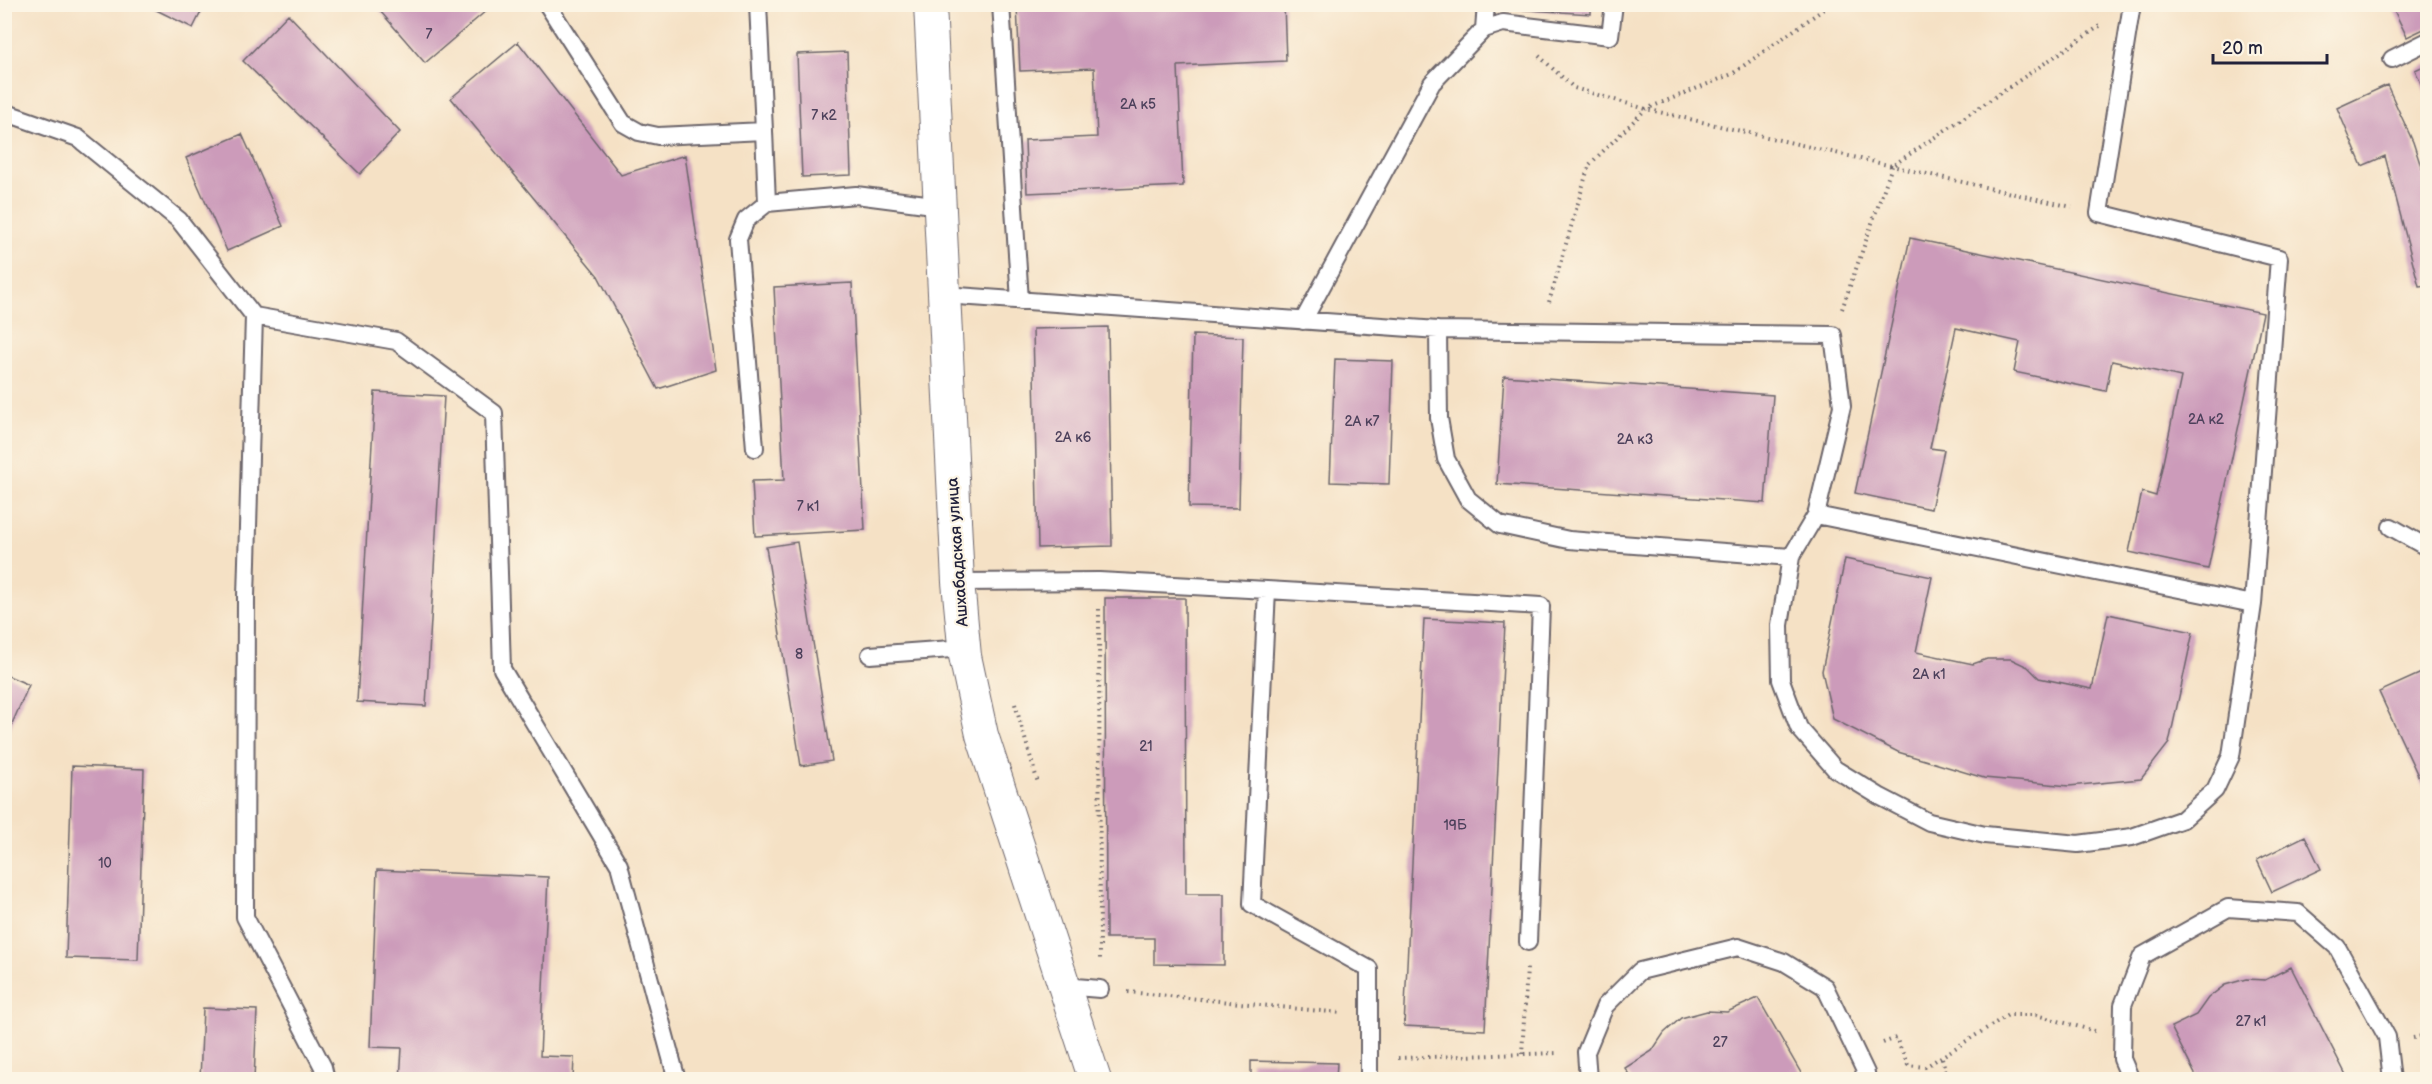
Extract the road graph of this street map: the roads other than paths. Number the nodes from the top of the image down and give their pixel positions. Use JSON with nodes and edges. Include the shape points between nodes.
{"nodes":[{"id":1,"x":547,"y":4,"type":"edge"},
{"id":2,"x":758,"y":4,"type":"edge"},
{"id":3,"x":930,"y":4,"type":"edge"},
{"id":4,"x":1001,"y":4,"type":"edge"},
{"id":5,"x":1486,"y":4,"type":"edge"},
{"id":6,"x":1614,"y":4,"type":"edge"},
{"id":7,"x":2132,"y":4,"type":"edge"},
{"id":8,"x":1484,"y":29,"type":"junction"},
{"id":9,"x":2427,"y":41,"type":"edge"},
{"id":10,"x":2392,"y":59,"type":"dead end"},
{"id":11,"x":4,"y":112,"type":"edge"},
{"id":12,"x":764,"y":131,"type":"junction"},
{"id":13,"x":767,"y":203,"type":"junction"},
{"id":14,"x":940,"y":206,"type":"junction"},
{"id":15,"x":944,"y":295,"type":"junction"},
{"id":16,"x":1020,"y":301,"type":"junction"},
{"id":17,"x":254,"y":316,"type":"junction"},
{"id":18,"x":1303,"y":321,"type":"junction"},
{"id":19,"x":1438,"y":330,"type":"junction"},
{"id":20,"x":755,"y":448,"type":"dead end"},
{"id":21,"x":1816,"y":515,"type":"junction"},
{"id":22,"x":2391,"y":527,"type":"dead end"},
{"id":23,"x":2427,"y":548,"type":"edge"},
{"id":24,"x":1791,"y":557,"type":"junction"},
{"id":25,"x":958,"y":582,"type":"junction"},
{"id":26,"x":1267,"y":590,"type":"junction"},
{"id":27,"x":2253,"y":604,"type":"junction"},
{"id":28,"x":965,"y":648,"type":"junction"},
{"id":29,"x":870,"y":655,"type":"dead end"},
{"id":30,"x":1528,"y":942,"type":"road end"},
{"id":31,"x":1064,"y":986,"type":"junction"},
{"id":32,"x":1100,"y":989,"type":"road end"},
{"id":33,"x":326,"y":1080,"type":"edge"},
{"id":34,"x":677,"y":1080,"type":"edge"},
{"id":35,"x":1095,"y":1080,"type":"edge"},
{"id":36,"x":1369,"y":1080,"type":"edge"},
{"id":37,"x":1588,"y":1080,"type":"edge"},
{"id":38,"x":1867,"y":1080,"type":"edge"},
{"id":39,"x":2131,"y":1080,"type":"edge"},
{"id":40,"x":2392,"y":1080,"type":"edge"}],
"edges":[{"from":1,"to":12,"type":"lane","via":[[623,123],[658,136]]},
{"from":2,"to":12,"type":"lane"},
{"from":3,"to":14,"type":"street","name":"Ашхабадская улица"},
{"from":4,"to":16,"type":"lane"},
{"from":5,"to":8,"type":"lane"},
{"from":6,"to":8,"type":"lane","via":[[1610,36],[1503,23]]},
{"from":7,"to":27,"type":"lane","via":[[2099,213],[2279,258]]},
{"from":8,"to":18,"type":"lane","via":[[1432,83]]},
{"from":9,"to":10,"type":"lane"},
{"from":11,"to":17,"type":"lane","via":[[78,138],[179,220]]},
{"from":12,"to":13,"type":"lane"},
{"from":13,"to":14,"type":"lane","via":[[856,195]]},
{"from":13,"to":20,"type":"lane","via":[[746,220],[738,239]]},
{"from":14,"to":15,"type":"street","name":"Ашхабадская улица"},
{"from":15,"to":16,"type":"lane"},
{"from":15,"to":25,"type":"street","name":"Ашхабадская улица"},
{"from":16,"to":18,"type":"lane"},
{"from":17,"to":33,"type":"lane","via":[[246,597],[245,917],[323,1067]]},
{"from":17,"to":34,"type":"lane","via":[[396,340],[494,413],[502,669],[619,865]]},
{"from":18,"to":19,"type":"lane"},
{"from":19,"to":21,"type":"lane","via":[[1833,335],[1842,406]]},
{"from":19,"to":24,"type":"lane","via":[[1439,418],[1446,459],[1468,499],[1500,525],[1569,540]]},
{"from":21,"to":24,"type":"lane"},
{"from":21,"to":27,"type":"lane"},
{"from":22,"to":23,"type":"lane"},
{"from":24,"to":27,"type":"lane","via":[[1780,625],[1781,680],[1799,728],[1835,769],[1878,796],[1929,822],[1985,835],[2078,844],[2132,837],[2183,819],[2215,790],[2231,756]]},
{"from":25,"to":26,"type":"lane","via":[[1099,581]]},
{"from":25,"to":28,"type":"street","name":"Ашхабадская улица"},
{"from":26,"to":30,"type":"lane","via":[[1541,606]]},
{"from":26,"to":36,"type":"lane","via":[[1252,904],[1369,969]]},
{"from":28,"to":29,"type":"lane"},
{"from":28,"to":31,"type":"street","name":"Ашхабадская улица","via":[[982,735]]},
{"from":31,"to":32,"type":"lane"},
{"from":31,"to":35,"type":"street","name":"Ашхабадская улица"},
{"from":37,"to":38,"type":"lane","via":[[1586,1052],[1605,1006],[1640,971],[1738,947],[1784,962],[1825,987]]},
{"from":39,"to":40,"type":"lane","via":[[2122,1059],[2123,1005],[2142,956],[2228,909],[2298,913],[2337,947],[2387,1037]]}]}
